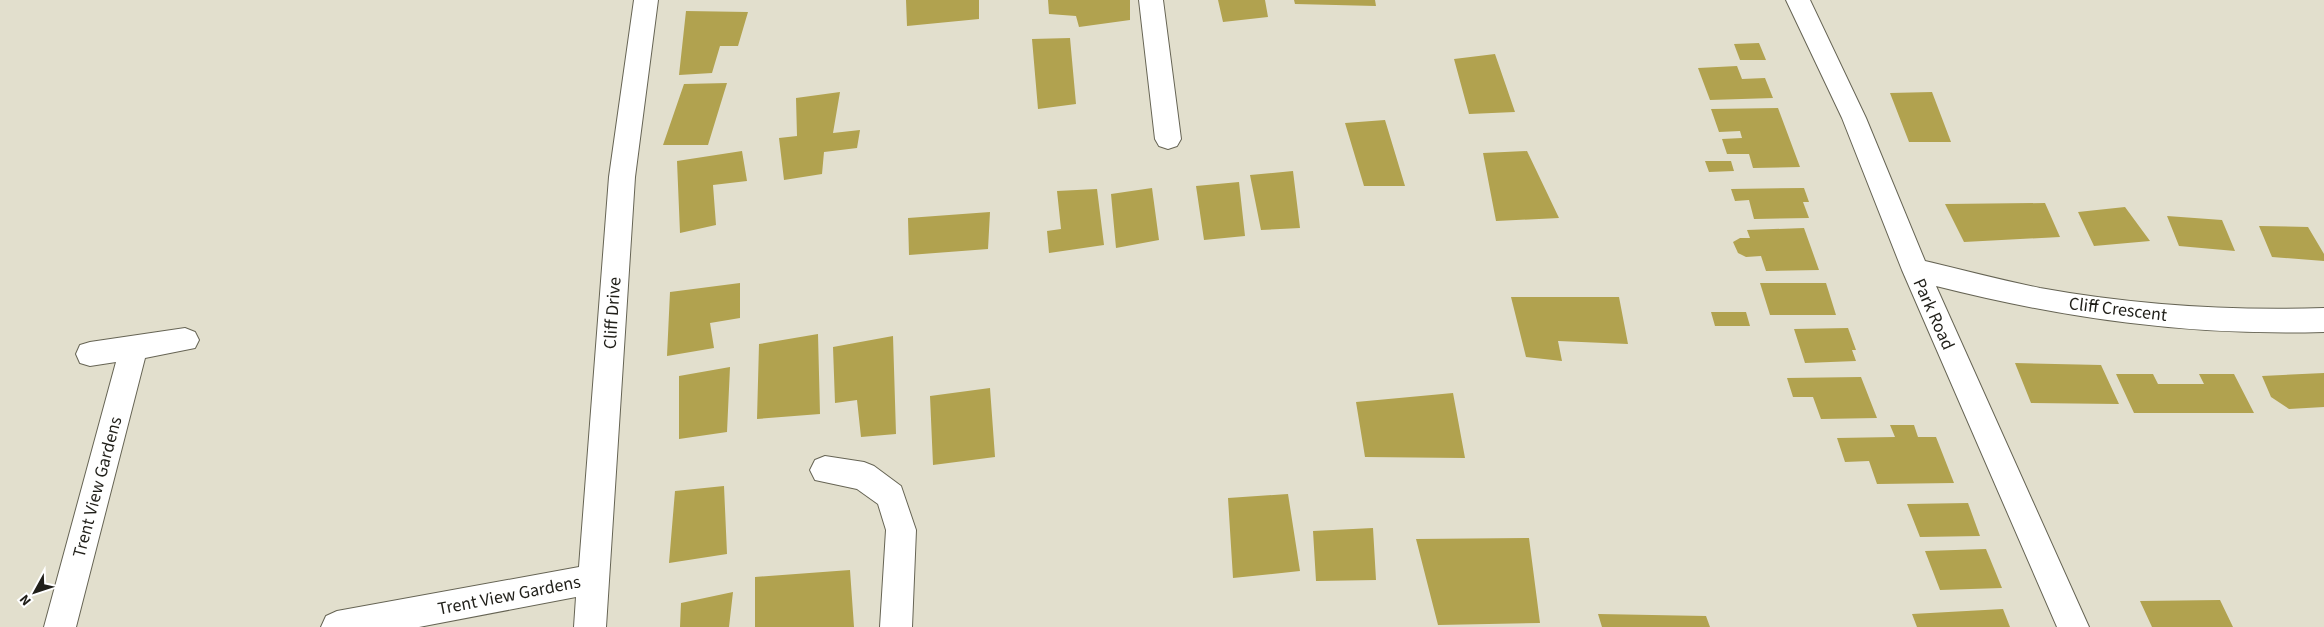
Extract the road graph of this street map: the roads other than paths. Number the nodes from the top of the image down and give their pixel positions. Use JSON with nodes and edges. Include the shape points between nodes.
{"nodes":[{"id":1,"x":646,"y":0,"type":"edge"},
{"id":2,"x":1151,"y":0,"type":"edge"},
{"id":3,"x":1798,"y":0,"type":"edge"},
{"id":4,"x":1168,"y":139,"type":"dead end"},
{"id":5,"x":1915,"y":270,"type":"junction"},
{"id":6,"x":2324,"y":320,"type":"edge"},
{"id":7,"x":185,"y":340,"type":"dead end"},
{"id":8,"x":134,"y":348,"type":"junction"},
{"id":9,"x":90,"y":354,"type":"dead end"},
{"id":10,"x":824,"y":470,"type":"dead end"},
{"id":11,"x":594,"y":579,"type":"junction"},
{"id":12,"x":60,"y":627,"type":"edge"},
{"id":13,"x":336,"y":627,"type":"edge"},
{"id":14,"x":590,"y":627,"type":"edge"},
{"id":15,"x":896,"y":627,"type":"edge"},
{"id":16,"x":2073,"y":627,"type":"edge"}],
"edges":[{"from":1,"to":11,"type":"street","name":"Cliff Drive","via":[[622,178]]},
{"from":2,"to":4,"type":"street"},
{"from":3,"to":5,"type":"street","name":"Park Road","via":[[1854,118]]},
{"from":5,"to":6,"type":"street","name":"Cliff Crescent","via":[[2056,302],[2144,313],[2272,322]]},
{"from":5,"to":16,"type":"street","name":"Park Road"},
{"from":7,"to":8,"type":"street"},
{"from":8,"to":9,"type":"street"},
{"from":8,"to":12,"type":"street","name":"Trent View Gardens"},
{"from":10,"to":15,"type":"street","via":[[864,476],[890,496],[901,530]]},
{"from":11,"to":13,"type":"street","name":"Trent View Gardens"},
{"from":11,"to":14,"type":"street","name":"Cliff Drive"}]}
